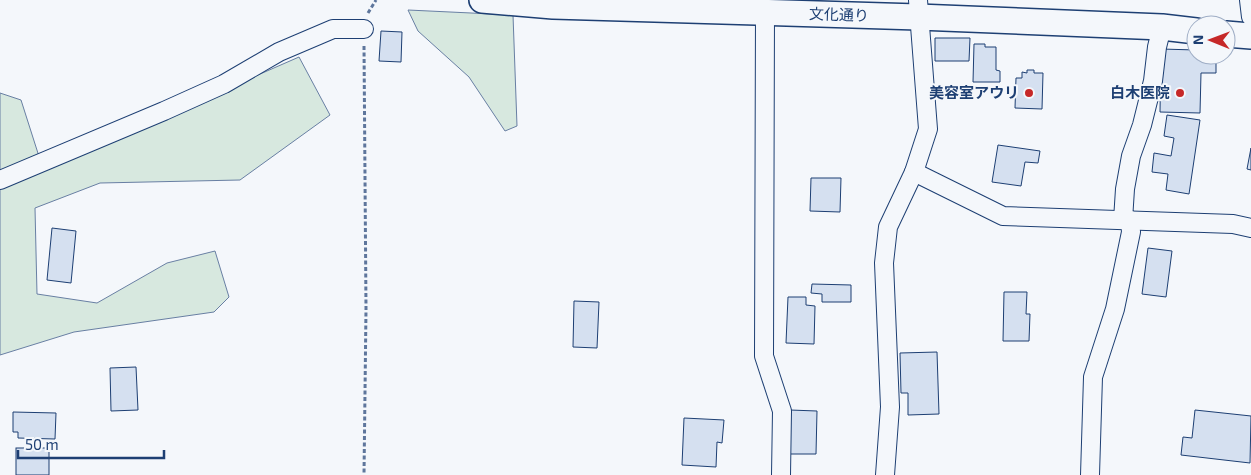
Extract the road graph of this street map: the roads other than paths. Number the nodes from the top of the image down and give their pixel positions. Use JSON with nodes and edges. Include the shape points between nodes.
{"nodes":[{"id":1,"x":482,"y":0,"type":"edge"},
{"id":2,"x":1249,"y":0,"type":"edge"},
{"id":3,"x":918,"y":8,"type":"edge"},
{"id":4,"x":765,"y":12,"type":"junction"},
{"id":5,"x":1162,"y":28,"type":"junction"},
{"id":6,"x":364,"y":29,"type":"road end"},
{"id":7,"x":1186,"y":30,"type":"edge"},
{"id":8,"x":1245,"y":30,"type":"edge"},
{"id":9,"x":914,"y":172,"type":"junction"},
{"id":10,"x":0,"y":180,"type":"edge"},
{"id":11,"x":1127,"y":220,"type":"junction"},
{"id":12,"x":1251,"y":228,"type":"edge"},
{"id":13,"x":780,"y":475,"type":"edge"},
{"id":14,"x":886,"y":475,"type":"edge"},
{"id":15,"x":1090,"y":475,"type":"edge"}],
"edges":[{"from":1,"to":4,"type":"street","name":"文化通り","via":[[553,6]]},
{"from":2,"to":8,"type":"street"},
{"from":3,"to":4,"type":"street","name":"文化通り"},
{"from":3,"to":5,"type":"street","name":"文化通り"},
{"from":3,"to":9,"type":"street","via":[[928,130]]},
{"from":4,"to":13,"type":"street","via":[[764,356],[782,411]]},
{"from":5,"to":7,"type":"street","name":"文化通り"},
{"from":5,"to":11,"type":"street","via":[[1153,82],[1131,156],[1125,189]]},
{"from":6,"to":10,"type":"street","via":[[333,29],[279,52],[224,84]]},
{"from":9,"to":11,"type":"street","via":[[1003,216]]},
{"from":9,"to":14,"type":"street","via":[[888,227],[884,262],[890,407]]},
{"from":11,"to":12,"type":"street","via":[[1233,224]]},
{"from":11,"to":15,"type":"street","via":[[1131,232],[1115,309],[1093,377]]}]}
